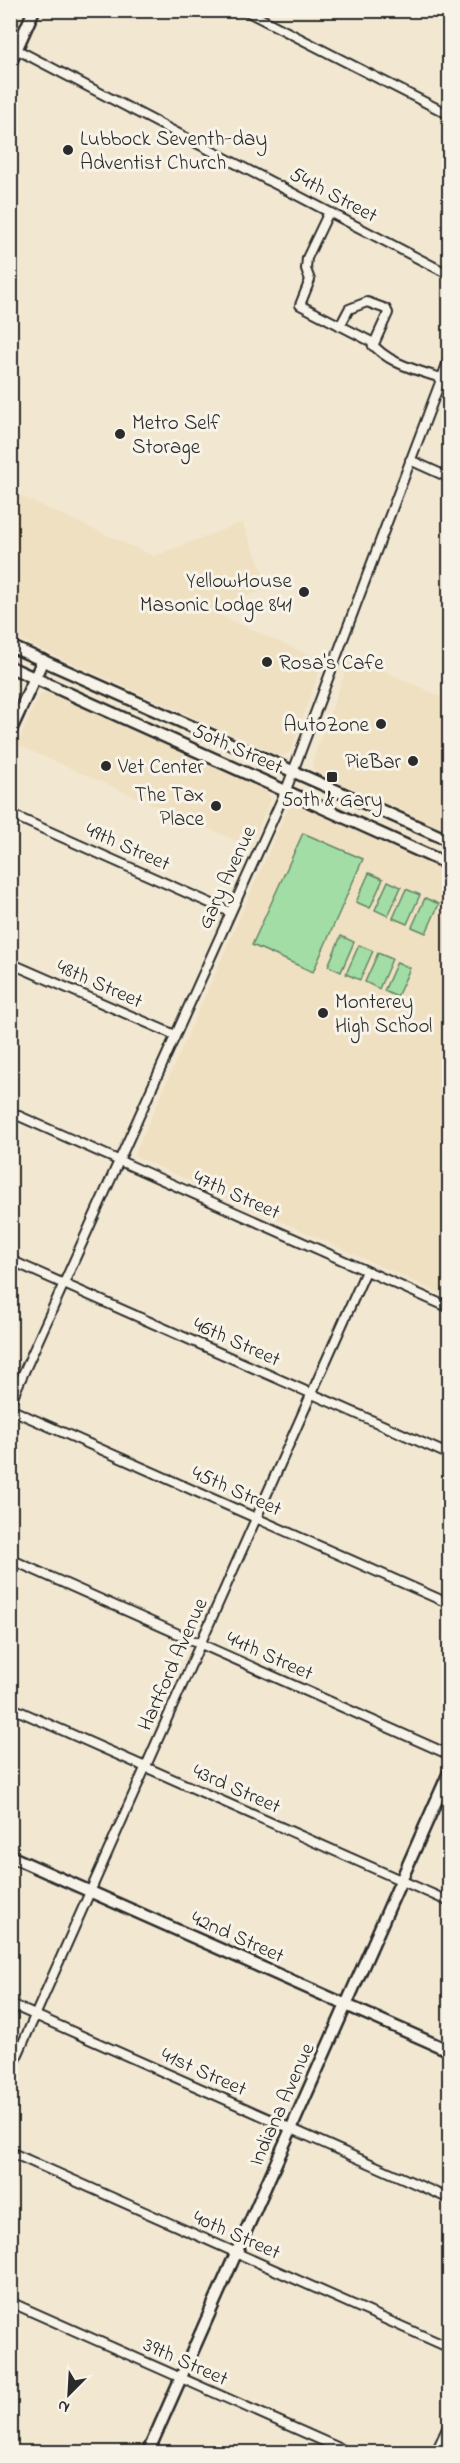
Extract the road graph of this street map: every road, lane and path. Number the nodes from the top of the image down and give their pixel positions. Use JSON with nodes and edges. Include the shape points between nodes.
{"nodes":[{"id":1,"x":34,"y":10,"type":"edge"},
{"id":2,"x":244,"y":10,"type":"edge"},
{"id":3,"x":14,"y":47,"type":"edge"},
{"id":4,"x":10,"y":64,"type":"edge"},
{"id":5,"x":450,"y":115,"type":"edge"},
{"id":6,"x":329,"y":212,"type":"junction"},
{"id":7,"x":450,"y":274,"type":"edge"},
{"id":8,"x":340,"y":326,"type":"junction"},
{"id":9,"x":373,"y":346,"type":"junction"},
{"id":10,"x":450,"y":356,"type":"edge"},
{"id":11,"x":441,"y":378,"type":"junction"},
{"id":12,"x":410,"y":460,"type":"junction"},
{"id":13,"x":450,"y":478,"type":"edge"},
{"id":14,"x":10,"y":646,"type":"edge"},
{"id":15,"x":43,"y":660,"type":"junction"},
{"id":16,"x":10,"y":668,"type":"edge"},
{"id":17,"x":34,"y":678,"type":"junction"},
{"id":18,"x":10,"y":732,"type":"edge"},
{"id":19,"x":294,"y":772,"type":"junction"},
{"id":20,"x":286,"y":790,"type":"junction"},
{"id":21,"x":10,"y":814,"type":"edge"},
{"id":22,"x":450,"y":841,"type":"edge"},
{"id":23,"x":450,"y":865,"type":"edge"},
{"id":24,"x":230,"y":912,"type":"junction"},
{"id":25,"x":10,"y":963,"type":"edge"},
{"id":26,"x":175,"y":1035,"type":"junction"},
{"id":27,"x":10,"y":1112,"type":"edge"},
{"id":28,"x":119,"y":1160,"type":"junction"},
{"id":29,"x":10,"y":1260,"type":"edge"},
{"id":30,"x":366,"y":1271,"type":"junction"},
{"id":31,"x":64,"y":1284,"type":"junction"},
{"id":32,"x":450,"y":1308,"type":"edge"},
{"id":33,"x":312,"y":1394,"type":"junction"},
{"id":34,"x":10,"y":1403,"type":"edge"},
{"id":35,"x":10,"y":1409,"type":"edge"},
{"id":36,"x":450,"y":1455,"type":"edge"},
{"id":37,"x":257,"y":1519,"type":"junction"},
{"id":38,"x":10,"y":1559,"type":"edge"},
{"id":39,"x":450,"y":1605,"type":"edge"},
{"id":40,"x":201,"y":1644,"type":"junction"},
{"id":41,"x":10,"y":1707,"type":"edge"},
{"id":42,"x":450,"y":1755,"type":"edge"},
{"id":43,"x":146,"y":1767,"type":"junction"},
{"id":44,"x":450,"y":1770,"type":"edge"},
{"id":45,"x":10,"y":1856,"type":"edge"},
{"id":46,"x":401,"y":1881,"type":"junction"},
{"id":47,"x":91,"y":1892,"type":"junction"},
{"id":48,"x":450,"y":1902,"type":"edge"},
{"id":49,"x":10,"y":2004,"type":"edge"},
{"id":50,"x":346,"y":2005,"type":"junction"},
{"id":51,"x":36,"y":2015,"type":"junction"},
{"id":52,"x":450,"y":2051,"type":"edge"},
{"id":53,"x":10,"y":2072,"type":"edge"},
{"id":54,"x":291,"y":2129,"type":"junction"},
{"id":55,"x":10,"y":2152,"type":"edge"},
{"id":56,"x":450,"y":2199,"type":"edge"},
{"id":57,"x":236,"y":2253,"type":"junction"},
{"id":58,"x":10,"y":2302,"type":"edge"},
{"id":59,"x":450,"y":2348,"type":"edge"},
{"id":60,"x":181,"y":2378,"type":"junction"},
{"id":61,"x":450,"y":2422,"type":"edge"},
{"id":62,"x":148,"y":2452,"type":"edge"},
{"id":63,"x":348,"y":2452,"type":"edge"},
{"id":64,"x":436,"y":2452,"type":"edge"}],
"edges":[{"from":1,"to":3,"type":"main road"},
{"from":2,"to":5,"type":"street"},
{"from":3,"to":4,"type":"main road"},
{"from":3,"to":6,"type":"street","name":"54th Street"},
{"from":6,"to":7,"type":"street","name":"54th Street"},
{"from":6,"to":8,"type":"street","via":[[307,258],[310,280],[300,305]]},
{"from":8,"to":9,"type":"street"},
{"from":8,"to":9,"type":"street","via":[[349,309],[367,302],[386,309],[388,318]]},
{"from":9,"to":11,"type":"street","via":[[390,360]]},
{"from":10,"to":11,"type":"street","name":"Gary Avenue"},
{"from":11,"to":12,"type":"street","name":"Gary Avenue"},
{"from":12,"to":13,"type":"street"},
{"from":12,"to":19,"type":"street","name":"Gary Avenue"},
{"from":14,"to":15,"type":"main road","name":"50th Street"},
{"from":15,"to":17,"type":"main road"},
{"from":15,"to":19,"type":"main road","name":"50th Street"},
{"from":16,"to":17,"type":"main road","name":"50th Street"},
{"from":17,"to":18,"type":"main road"},
{"from":17,"to":20,"type":"main road","name":"50th Street"},
{"from":19,"to":20,"type":"street","name":"Gary Avenue"},
{"from":19,"to":22,"type":"main road","name":"50th Street"},
{"from":20,"to":23,"type":"main road","name":"50th Street"},
{"from":20,"to":24,"type":"street","name":"Gary Avenue"},
{"from":21,"to":24,"type":"street","name":"49th Street"},
{"from":24,"to":26,"type":"street","name":"Gary Avenue"},
{"from":25,"to":26,"type":"street","name":"48th Street"},
{"from":26,"to":28,"type":"street","name":"Gary Avenue"},
{"from":27,"to":28,"type":"street","name":"47th Street"},
{"from":28,"to":30,"type":"street","name":"47th Street"},
{"from":28,"to":31,"type":"street","name":"Gary Avenue"},
{"from":29,"to":31,"type":"street","name":"46th Street"},
{"from":30,"to":32,"type":"street","name":"47th Street"},
{"from":30,"to":33,"type":"street","name":"Hartford Avenue"},
{"from":31,"to":33,"type":"street","name":"46th Street"},
{"from":31,"to":34,"type":"street","name":"Gary Avenue"},
{"from":33,"to":36,"type":"street","name":"46th Street"},
{"from":33,"to":37,"type":"street","name":"Hartford Avenue"},
{"from":35,"to":37,"type":"street","name":"45th Street"},
{"from":37,"to":39,"type":"street","name":"45th Street"},
{"from":37,"to":40,"type":"street","name":"Hartford Avenue"},
{"from":38,"to":40,"type":"street","name":"44th Street"},
{"from":40,"to":42,"type":"street","name":"44th Street"},
{"from":40,"to":43,"type":"street","name":"Hartford Avenue"},
{"from":41,"to":43,"type":"street","name":"43rd Street"},
{"from":43,"to":46,"type":"street","name":"43rd Street"},
{"from":43,"to":47,"type":"street","name":"Hartford Avenue"},
{"from":44,"to":46,"type":"main road","name":"Indiana Avenue"},
{"from":45,"to":47,"type":"main road","name":"42nd Street"},
{"from":46,"to":48,"type":"street","name":"43rd Street"},
{"from":46,"to":50,"type":"main road","name":"Indiana Avenue"},
{"from":47,"to":50,"type":"main road","name":"42nd Street"},
{"from":47,"to":51,"type":"street","name":"Hartford Avenue"},
{"from":49,"to":51,"type":"street","name":"41st Street"},
{"from":50,"to":52,"type":"main road","name":"42nd Street"},
{"from":50,"to":54,"type":"main road","name":"Indiana Avenue"},
{"from":51,"to":53,"type":"street","name":"Hartford Avenue"},
{"from":51,"to":54,"type":"street","name":"41st Street"},
{"from":54,"to":56,"type":"street","name":"41st Street"},
{"from":54,"to":57,"type":"main road","name":"Indiana Avenue"},
{"from":55,"to":57,"type":"street","name":"40th Street"},
{"from":57,"to":59,"type":"street","name":"40th Street"},
{"from":57,"to":60,"type":"main road","name":"Indiana Avenue"},
{"from":58,"to":60,"type":"street","name":"39th Street"},
{"from":60,"to":62,"type":"main road","name":"Indiana Avenue"},
{"from":60,"to":63,"type":"street","name":"39th Street"},
{"from":61,"to":64,"type":"street"}]}
